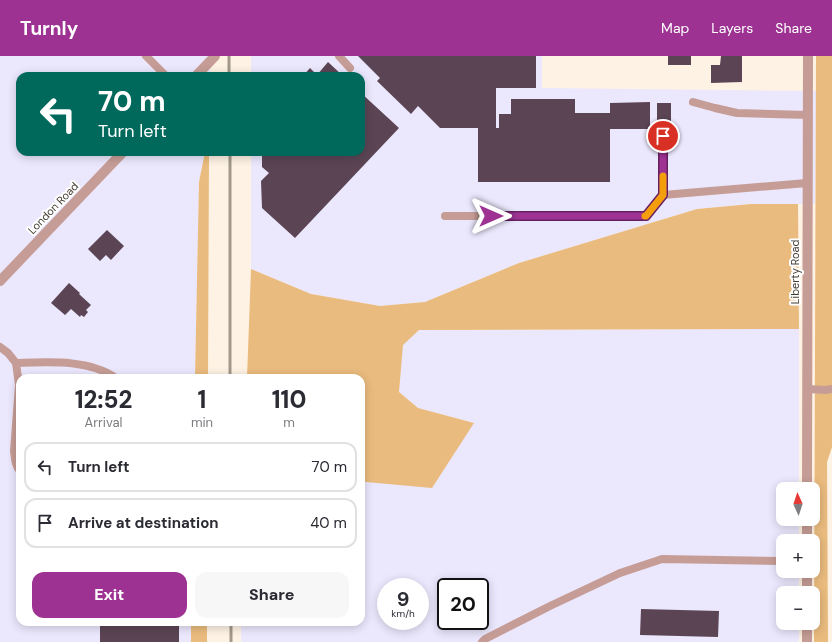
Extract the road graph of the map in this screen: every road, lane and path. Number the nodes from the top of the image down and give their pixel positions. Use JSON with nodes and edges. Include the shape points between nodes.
{"nodes":[{"id":1,"x":146,"y":56,"type":"edge"},
{"id":2,"x":215,"y":56,"type":"edge"},
{"id":3,"x":339,"y":56,"type":"edge"},
{"id":4,"x":808,"y":56,"type":"edge"},
{"id":5,"x":350,"y":68,"type":"dead end"},
{"id":6,"x":162,"y":72,"type":"edge"},
{"id":7,"x":200,"y":72,"type":"edge"},
{"id":8,"x":693,"y":102,"type":"dead end"},
{"id":9,"x":808,"y":115,"type":"junction"},
{"id":10,"x":663,"y":136,"type":"dead end"},
{"id":11,"x":119,"y":156,"type":"edge"},
{"id":12,"x":808,"y":183,"type":"junction"},
{"id":13,"x":663,"y":195,"type":"junction"},
{"id":14,"x":445,"y":216,"type":"dead end"},
{"id":15,"x":0,"y":281,"type":"edge"},
{"id":16,"x":0,"y":347,"type":"edge"},
{"id":17,"x":16,"y":363,"type":"junction"},
{"id":18,"x":18,"y":374,"type":"edge"},
{"id":19,"x":111,"y":374,"type":"edge"},
{"id":20,"x":832,"y":388,"type":"edge"},
{"id":21,"x":807,"y":389,"type":"junction"},
{"id":22,"x":16,"y":425,"type":"edge"},
{"id":23,"x":16,"y":463,"type":"edge"},
{"id":24,"x":807,"y":482,"type":"edge"},
{"id":25,"x":776,"y":561,"type":"edge"},
{"id":26,"x":807,"y":630,"type":"edge"},
{"id":27,"x":482,"y":642,"type":"edge"},
{"id":28,"x":807,"y":642,"type":"edge"}],
"edges":[{"from":1,"to":6,"type":"lane"},
{"from":2,"to":7,"type":"street"},
{"from":3,"to":5,"type":"lane"},
{"from":4,"to":9,"type":"street","name":"Liberty Road"},
{"from":8,"to":9,"type":"lane","via":[[737,113]]},
{"from":9,"to":12,"type":"street","name":"Liberty Road"},
{"from":10,"to":13,"type":"lane"},
{"from":11,"to":15,"type":"street","name":"London Road"},
{"from":12,"to":13,"type":"lane"},
{"from":12,"to":21,"type":"street","name":"Liberty Road"},
{"from":13,"to":14,"type":"lane","via":[[646,216]]},
{"from":16,"to":17,"type":"lane"},
{"from":17,"to":18,"type":"lane"},
{"from":17,"to":19,"type":"lane","via":[[56,362],[86,366]]},
{"from":20,"to":21,"type":"lane"},
{"from":21,"to":24,"type":"street","name":"Liberty Road"},
{"from":22,"to":23,"type":"lane"},
{"from":25,"to":27,"type":"lane","via":[[662,559],[620,574],[550,606]]},
{"from":26,"to":28,"type":"street"}]}
